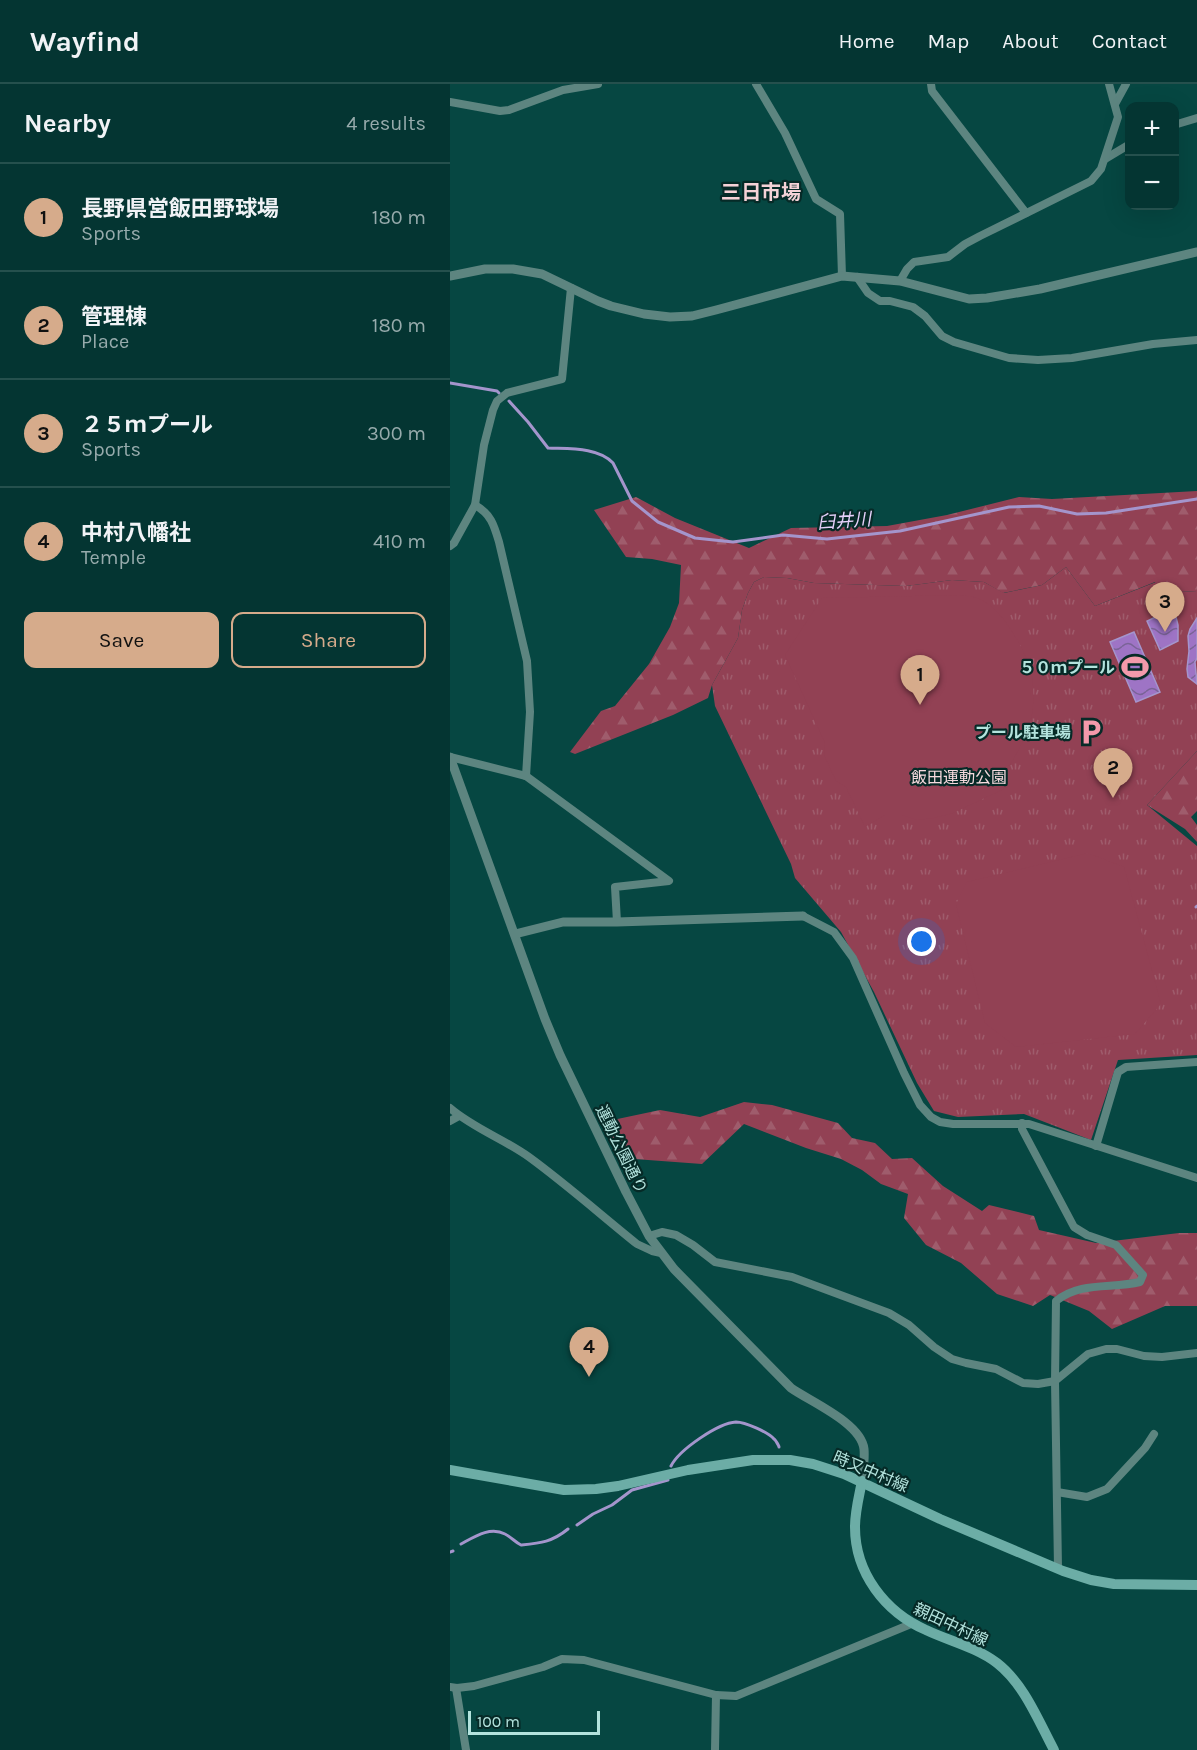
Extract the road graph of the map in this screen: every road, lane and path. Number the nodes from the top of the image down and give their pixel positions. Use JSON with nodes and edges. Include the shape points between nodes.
{"nodes":[{"id":1,"x":598,"y":84,"type":"edge"},
{"id":2,"x":756,"y":84,"type":"edge"},
{"id":3,"x":931,"y":84,"type":"edge"},
{"id":4,"x":1109,"y":84,"type":"edge"},
{"id":5,"x":1126,"y":84,"type":"edge"},
{"id":6,"x":450,"y":102,"type":"edge"},
{"id":7,"x":1115,"y":105,"type":"junction"},
{"id":8,"x":1197,"y":118,"type":"edge"},
{"id":9,"x":1179,"y":123,"type":"edge"},
{"id":10,"x":1125,"y":147,"type":"edge"},
{"id":11,"x":1106,"y":159,"type":"junction"},
{"id":12,"x":1026,"y":213,"type":"junction"},
{"id":13,"x":1197,"y":252,"type":"edge"},
{"id":14,"x":450,"y":276,"type":"edge"},
{"id":15,"x":843,"y":276,"type":"junction"},
{"id":16,"x":856,"y":277,"type":"junction"},
{"id":17,"x":900,"y":281,"type":"junction"},
{"id":18,"x":571,"y":288,"type":"junction"},
{"id":19,"x":1197,"y":340,"type":"edge"},
{"id":20,"x":475,"y":505,"type":"junction"},
{"id":21,"x":450,"y":546,"type":"edge"},
{"id":22,"x":450,"y":757,"type":"edge"},
{"id":23,"x":526,"y":776,"type":"junction"},
{"id":24,"x":803,"y":916,"type":"joint"},
{"id":25,"x":617,"y":922,"type":"junction"},
{"id":26,"x":515,"y":934,"type":"junction"},
{"id":27,"x":1197,"y":1062,"type":"edge"},
{"id":28,"x":450,"y":1108,"type":"edge"},
{"id":29,"x":459,"y":1116,"type":"junction"},
{"id":30,"x":450,"y":1121,"type":"edge"},
{"id":31,"x":1022,"y":1123,"type":"junction"},
{"id":32,"x":1096,"y":1146,"type":"junction"},
{"id":33,"x":1197,"y":1178,"type":"edge"},
{"id":34,"x":649,"y":1236,"type":"junction"},
{"id":35,"x":661,"y":1253,"type":"junction"},
{"id":36,"x":1197,"y":1353,"type":"edge"},
{"id":37,"x":1055,"y":1381,"type":"junction"},
{"id":38,"x":1155,"y":1434,"type":"dead end"},
{"id":39,"x":450,"y":1470,"type":"edge"},
{"id":40,"x":862,"y":1482,"type":"junction"},
{"id":41,"x":1057,"y":1492,"type":"junction"},
{"id":42,"x":1058,"y":1568,"type":"junction"},
{"id":43,"x":1197,"y":1585,"type":"edge"},
{"id":44,"x":911,"y":1624,"type":"junction"},
{"id":45,"x":453,"y":1687,"type":"edge"},
{"id":46,"x":716,"y":1695,"type":"junction"},
{"id":47,"x":466,"y":1750,"type":"edge"},
{"id":48,"x":715,"y":1750,"type":"edge"},
{"id":49,"x":1054,"y":1750,"type":"edge"}],
"edges":[{"from":1,"to":6,"type":"street","via":[[563,90],[509,111]]},
{"from":2,"to":15,"type":"street","via":[[785,133],[816,199],[840,213]]},
{"from":3,"to":12,"type":"street","via":[[932,91]]},
{"from":4,"to":7,"type":"street"},
{"from":5,"to":7,"type":"street"},
{"from":7,"to":11,"type":"street","via":[[1118,117]]},
{"from":8,"to":9,"type":"street"},
{"from":10,"to":11,"type":"street"},
{"from":11,"to":12,"type":"street","via":[[1091,181]]},
{"from":12,"to":17,"type":"street","via":[[948,257],[914,262]]},
{"from":13,"to":17,"type":"street","via":[[987,298],[969,299]]},
{"from":14,"to":18,"type":"street","via":[[513,268],[542,274]]},
{"from":15,"to":16,"type":"street"},
{"from":15,"to":18,"type":"street","via":[[692,316],[670,317],[611,306]]},
{"from":16,"to":17,"type":"street"},
{"from":16,"to":19,"type":"street","via":[[879,301],[913,307],[942,336],[1009,357],[1072,358]]},
{"from":18,"to":20,"type":"street","via":[[562,380],[507,393],[497,401],[484,446]]},
{"from":20,"to":21,"type":"street"},
{"from":20,"to":23,"type":"street","via":[[494,523],[527,662],[530,712]]},
{"from":22,"to":23,"type":"street"},
{"from":22,"to":26,"type":"street","name":"運動公園通り"},
{"from":23,"to":25,"type":"street","via":[[669,881],[615,886]]},
{"from":24,"to":25,"type":"street"},
{"from":24,"to":31,"type":"street","via":[[834,932],[853,958],[924,1112],[940,1122],[953,1124]]},
{"from":25,"to":26,"type":"street","via":[[563,922]]},
{"from":26,"to":34,"type":"street","name":"運動公園通り","via":[[560,1055]]},
{"from":27,"to":32,"type":"street","via":[[1126,1067],[1118,1072]]},
{"from":28,"to":29,"type":"street"},
{"from":29,"to":30,"type":"street"},
{"from":29,"to":35,"type":"street","via":[[529,1157],[637,1244]]},
{"from":31,"to":32,"type":"street"},
{"from":31,"to":37,"type":"street","via":[[1074,1227],[1116,1245],[1143,1275],[1140,1282],[1066,1293],[1056,1301]]},
{"from":32,"to":33,"type":"street"},
{"from":34,"to":35,"type":"street","name":"運動公園通り"},
{"from":34,"to":37,"type":"street","via":[[662,1232],[676,1235],[715,1262],[792,1277],[889,1313],[952,1359],[996,1369],[1023,1383]]},
{"from":35,"to":40,"type":"street","name":"運動公園通り","via":[[791,1388],[852,1427],[864,1450]]},
{"from":36,"to":37,"type":"street","via":[[1162,1357],[1106,1349],[1088,1354]]},
{"from":37,"to":41,"type":"street"},
{"from":38,"to":41,"type":"street","via":[[1107,1489],[1087,1497]]},
{"from":39,"to":40,"type":"main road","name":"時又中村線","via":[[575,1490],[618,1486],[736,1462],[790,1460]]},
{"from":40,"to":42,"type":"main road","name":"時又中村線"},
{"from":40,"to":44,"type":"main road","name":"親田中村線","via":[[855,1513],[856,1546],[862,1566],[869,1582],[888,1605]]},
{"from":41,"to":42,"type":"street"},
{"from":42,"to":43,"type":"main road","name":"時又中村線","via":[[1114,1584]]},
{"from":44,"to":46,"type":"street","via":[[736,1696]]},
{"from":44,"to":49,"type":"main road","name":"親田中村線","via":[[983,1654],[1009,1674]]},
{"from":45,"to":46,"type":"street","via":[[474,1686],[562,1659],[584,1660]]},
{"from":45,"to":47,"type":"street"},
{"from":46,"to":48,"type":"street"}]}
